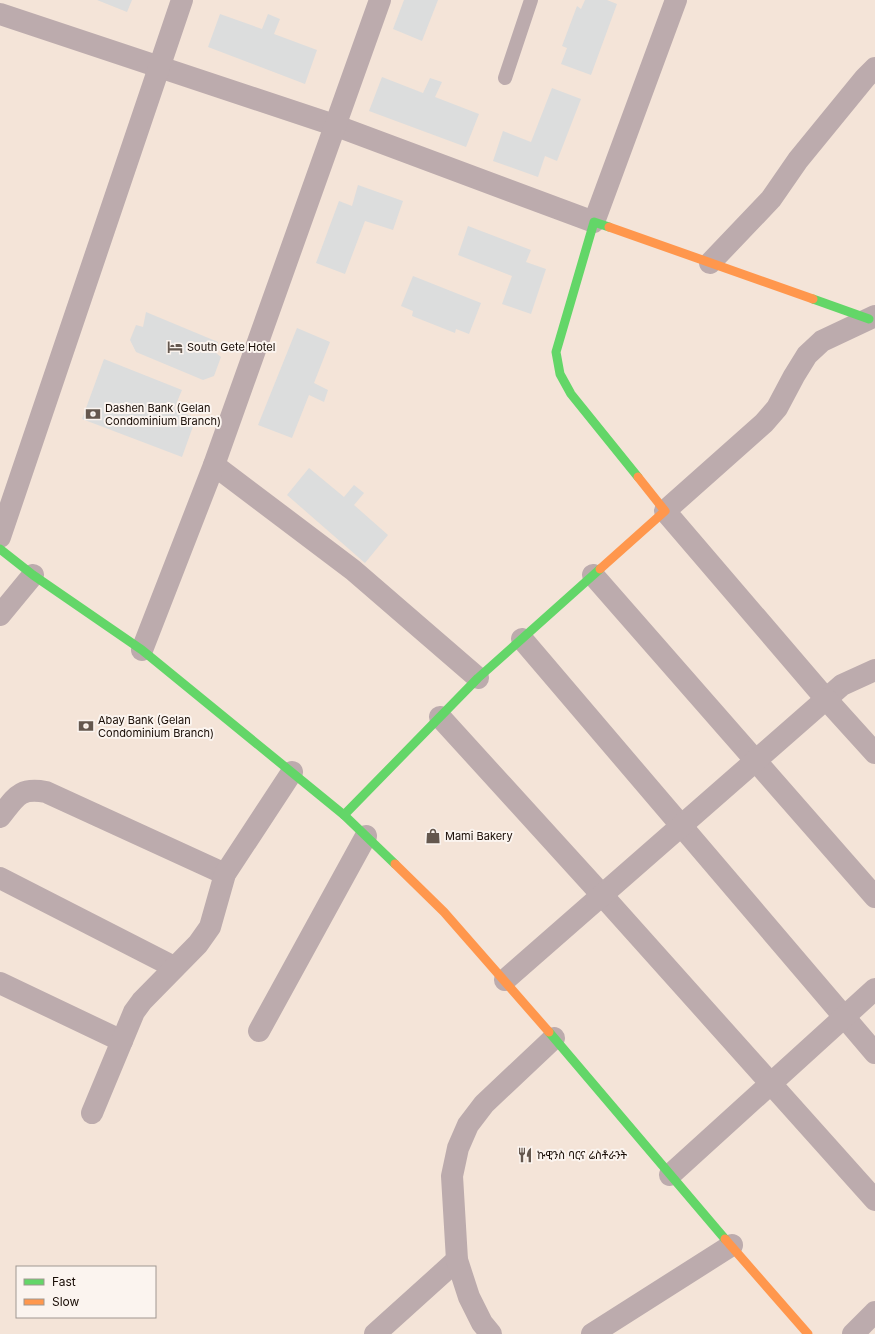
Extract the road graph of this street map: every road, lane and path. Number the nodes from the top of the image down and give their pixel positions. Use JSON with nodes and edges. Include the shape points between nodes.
{"nodes":[{"id":1,"x":182,"y":0,"type":"edge"},
{"id":2,"x":380,"y":0,"type":"edge"},
{"id":3,"x":531,"y":0,"type":"edge"},
{"id":4,"x":676,"y":0,"type":"edge"},
{"id":5,"x":0,"y":14,"type":"edge"},
{"id":6,"x":159,"y":66,"type":"junction"},
{"id":7,"x":875,"y":68,"type":"edge"},
{"id":8,"x":505,"y":78,"type":"dead end"},
{"id":9,"x":334,"y":125,"type":"junction"},
{"id":10,"x":594,"y":222,"type":"junction"},
{"id":11,"x":710,"y":263,"type":"junction"},
{"id":12,"x":872,"y":318,"type":"edge"},
{"id":13,"x":214,"y":465,"type":"junction"},
{"id":14,"x":665,"y":511,"type":"junction"},
{"id":15,"x":0,"y":537,"type":"edge"},
{"id":16,"x":0,"y":549,"type":"edge"},
{"id":17,"x":33,"y":575,"type":"junction"},
{"id":18,"x":593,"y":575,"type":"junction"},
{"id":19,"x":0,"y":615,"type":"edge"},
{"id":20,"x":522,"y":639,"type":"junction"},
{"id":21,"x":142,"y":650,"type":"junction"},
{"id":22,"x":875,"y":670,"type":"edge"},
{"id":23,"x":478,"y":678,"type":"junction"},
{"id":24,"x":826,"y":699,"type":"junction"},
{"id":25,"x":440,"y":717,"type":"junction"},
{"id":26,"x":875,"y":753,"type":"edge"},
{"id":27,"x":756,"y":761,"type":"junction"},
{"id":28,"x":292,"y":772,"type":"junction"},
{"id":29,"x":344,"y":815,"type":"junction"},
{"id":30,"x":0,"y":816,"type":"edge"},
{"id":31,"x":680,"y":827,"type":"junction"},
{"id":32,"x":366,"y":836,"type":"junction"},
{"id":33,"x":225,"y":874,"type":"junction"},
{"id":34,"x":0,"y":878,"type":"edge"},
{"id":35,"x":602,"y":895,"type":"junction"},
{"id":36,"x":875,"y":897,"type":"edge"},
{"id":37,"x":174,"y":967,"type":"junction"},
{"id":38,"x":505,"y":980,"type":"junction"},
{"id":39,"x":0,"y":983,"type":"edge"},
{"id":40,"x":875,"y":989,"type":"edge"},
{"id":41,"x":844,"y":1017,"type":"junction"},
{"id":42,"x":259,"y":1031,"type":"dead end"},
{"id":43,"x":554,"y":1038,"type":"junction"},
{"id":44,"x":122,"y":1041,"type":"junction"},
{"id":45,"x":875,"y":1053,"type":"edge"},
{"id":46,"x":771,"y":1084,"type":"junction"},
{"id":47,"x":92,"y":1113,"type":"dead end"},
{"id":48,"x":670,"y":1175,"type":"junction"},
{"id":49,"x":875,"y":1200,"type":"edge"},
{"id":50,"x":732,"y":1245,"type":"junction"},
{"id":51,"x":457,"y":1260,"type":"junction"},
{"id":52,"x":875,"y":1312,"type":"edge"},
{"id":53,"x":375,"y":1334,"type":"edge"},
{"id":54,"x":491,"y":1334,"type":"edge"},
{"id":55,"x":592,"y":1334,"type":"edge"},
{"id":56,"x":808,"y":1334,"type":"edge"},
{"id":57,"x":853,"y":1334,"type":"edge"}],
"edges":[{"from":1,"to":6,"type":"street"},
{"from":2,"to":9,"type":"street"},
{"from":3,"to":8,"type":"lane"},
{"from":4,"to":10,"type":"street"},
{"from":5,"to":6,"type":"street"},
{"from":6,"to":9,"type":"street"},
{"from":6,"to":15,"type":"street"},
{"from":7,"to":11,"type":"street","via":[[798,160],[772,199]]},
{"from":9,"to":10,"type":"street"},
{"from":9,"to":13,"type":"street"},
{"from":10,"to":11,"type":"street"},
{"from":10,"to":14,"type":"street","via":[[556,352],[560,374],[571,394]]},
{"from":11,"to":12,"type":"street"},
{"from":12,"to":14,"type":"street","via":[[822,341],[807,355],[778,408],[764,424]]},
{"from":13,"to":21,"type":"street"},
{"from":13,"to":23,"type":"street","via":[[353,570]]},
{"from":14,"to":18,"type":"street"},
{"from":14,"to":24,"type":"street"},
{"from":16,"to":17,"type":"street"},
{"from":17,"to":19,"type":"street"},
{"from":17,"to":21,"type":"street"},
{"from":18,"to":20,"type":"street"},
{"from":18,"to":27,"type":"street"},
{"from":20,"to":23,"type":"street"},
{"from":20,"to":31,"type":"street"},
{"from":21,"to":28,"type":"street"},
{"from":22,"to":24,"type":"street","via":[[842,685]]},
{"from":23,"to":25,"type":"street"},
{"from":24,"to":26,"type":"street"},
{"from":24,"to":27,"type":"street"},
{"from":25,"to":29,"type":"street"},
{"from":25,"to":35,"type":"street"},
{"from":27,"to":31,"type":"street"},
{"from":27,"to":36,"type":"street"},
{"from":28,"to":29,"type":"street"},
{"from":28,"to":33,"type":"street"},
{"from":29,"to":32,"type":"street"},
{"from":30,"to":33,"type":"street","via":[[18,795],[31,789],[46,792]]},
{"from":31,"to":35,"type":"street"},
{"from":31,"to":41,"type":"street"},
{"from":32,"to":38,"type":"street","via":[[444,912]]},
{"from":32,"to":42,"type":"street"},
{"from":33,"to":37,"type":"street","via":[[210,927],[198,944]]},
{"from":34,"to":37,"type":"street"},
{"from":35,"to":38,"type":"street"},
{"from":35,"to":46,"type":"street"},
{"from":37,"to":44,"type":"street","via":[[134,1012]]},
{"from":38,"to":43,"type":"street"},
{"from":39,"to":44,"type":"street"},
{"from":40,"to":41,"type":"street"},
{"from":41,"to":45,"type":"street"},
{"from":41,"to":46,"type":"street"},
{"from":43,"to":48,"type":"street"},
{"from":43,"to":51,"type":"street","via":[[484,1104],[468,1125],[458,1148],[452,1176]]},
{"from":44,"to":47,"type":"street"},
{"from":46,"to":48,"type":"street"},
{"from":46,"to":49,"type":"street"},
{"from":48,"to":50,"type":"street"},
{"from":50,"to":55,"type":"street"},
{"from":50,"to":56,"type":"street"},
{"from":51,"to":53,"type":"street"},
{"from":51,"to":54,"type":"street","via":[[469,1297]]},
{"from":52,"to":57,"type":"street"}]}
